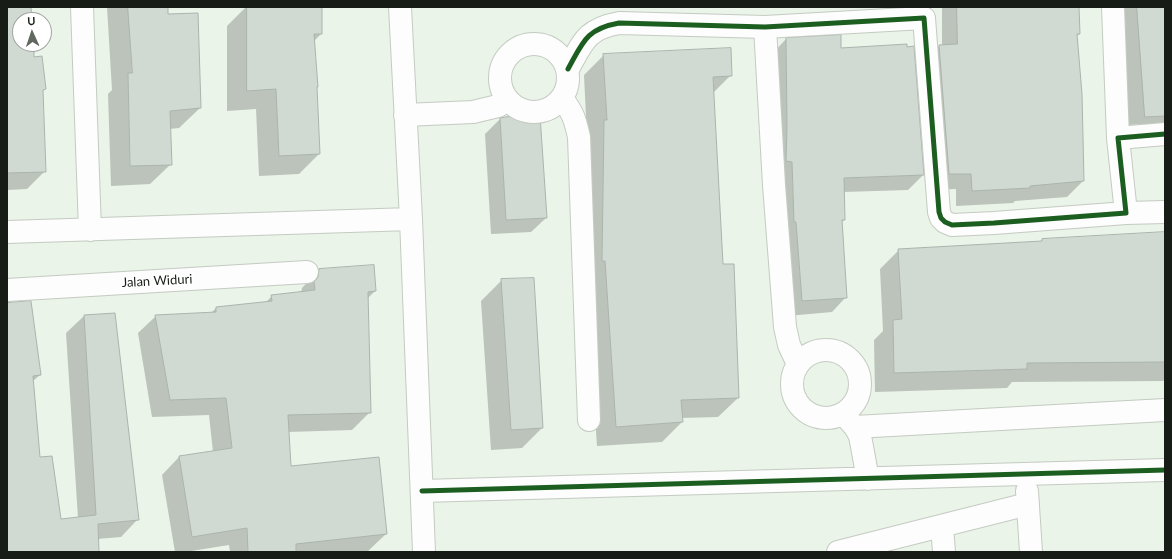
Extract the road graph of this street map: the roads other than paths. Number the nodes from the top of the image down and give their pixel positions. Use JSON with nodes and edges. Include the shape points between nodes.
{"nodes":[{"id":1,"x":82,"y":7,"type":"edge"},
{"id":2,"x":400,"y":7,"type":"edge"},
{"id":3,"x":1113,"y":7,"type":"edge"},
{"id":4,"x":924,"y":13,"type":"edge"},
{"id":5,"x":765,"y":27,"type":"junction"},
{"id":6,"x":568,"y":69,"type":"junction"},
{"id":7,"x":562,"y":98,"type":"junction"},
{"id":8,"x":508,"y":100,"type":"junction"},
{"id":9,"x":405,"y":115,"type":"junction"},
{"id":10,"x":1165,"y":134,"type":"edge"},
{"id":11,"x":1118,"y":138,"type":"junction"},
{"id":12,"x":1165,"y":212,"type":"edge"},
{"id":13,"x":1126,"y":213,"type":"junction"},
{"id":14,"x":411,"y":219,"type":"junction"},
{"id":15,"x":90,"y":230,"type":"junction"},
{"id":16,"x":7,"y":232,"type":"edge"},
{"id":17,"x":307,"y":272,"type":"dead end"},
{"id":18,"x":7,"y":290,"type":"edge"},
{"id":19,"x":798,"y":364,"type":"junction"},
{"id":20,"x":1165,"y":410,"type":"edge"},
{"id":21,"x":589,"y":420,"type":"dead end"},
{"id":22,"x":849,"y":420,"type":"junction"},
{"id":23,"x":1165,"y":470,"type":"edge"},
{"id":24,"x":1026,"y":474,"type":"junction"},
{"id":25,"x":868,"y":479,"type":"junction"},
{"id":26,"x":422,"y":491,"type":"junction"},
{"id":27,"x":1028,"y":504,"type":"junction"},
{"id":28,"x":942,"y":526,"type":"junction"},
{"id":29,"x":424,"y":552,"type":"edge"},
{"id":30,"x":838,"y":552,"type":"edge"},
{"id":31,"x":944,"y":552,"type":"edge"},
{"id":32,"x":1031,"y":552,"type":"edge"}],
"edges":[{"from":1,"to":15,"type":"street"},
{"from":2,"to":9,"type":"street"},
{"from":3,"to":11,"type":"street"},
{"from":4,"to":5,"type":"street"},
{"from":4,"to":13,"type":"street","via":[[938,206],[941,218],[945,222],[952,225],[981,224]]},
{"from":5,"to":6,"type":"street","via":[[619,23],[607,25],[591,32]]},
{"from":5,"to":19,"type":"street","via":[[785,327]]},
{"from":6,"to":7,"type":"street","via":[[569,85]]},
{"from":6,"to":8,"type":"street","via":[[561,56],[549,46],[534,43],[518,47],[507,57],[500,71],[501,86]]},
{"from":7,"to":8,"type":"street","via":[[550,108],[535,112],[520,109]]},
{"from":7,"to":21,"type":"street","via":[[575,119],[579,137]]},
{"from":8,"to":9,"type":"street","via":[[498,106],[472,112]]},
{"from":9,"to":14,"type":"street"},
{"from":10,"to":11,"type":"street"},
{"from":11,"to":13,"type":"street"},
{"from":12,"to":13,"type":"street"},
{"from":14,"to":15,"type":"street"},
{"from":14,"to":26,"type":"street"},
{"from":15,"to":16,"type":"street"},
{"from":17,"to":18,"type":"street","name":"Jalan Widuri"},
{"from":19,"to":22,"type":"street","via":[[792,378],[793,394],[800,406],[813,416]]},
{"from":19,"to":22,"type":"street","via":[[810,354],[824,350],[839,352],[851,361],[859,374],[860,389]]},
{"from":20,"to":22,"type":"street"},
{"from":22,"to":25,"type":"street","via":[[860,436]]},
{"from":23,"to":24,"type":"street"},
{"from":24,"to":25,"type":"street"},
{"from":24,"to":27,"type":"street"},
{"from":25,"to":26,"type":"street"},
{"from":26,"to":29,"type":"street"},
{"from":27,"to":28,"type":"street"},
{"from":27,"to":32,"type":"street"},
{"from":28,"to":30,"type":"street"},
{"from":28,"to":31,"type":"street"}]}
